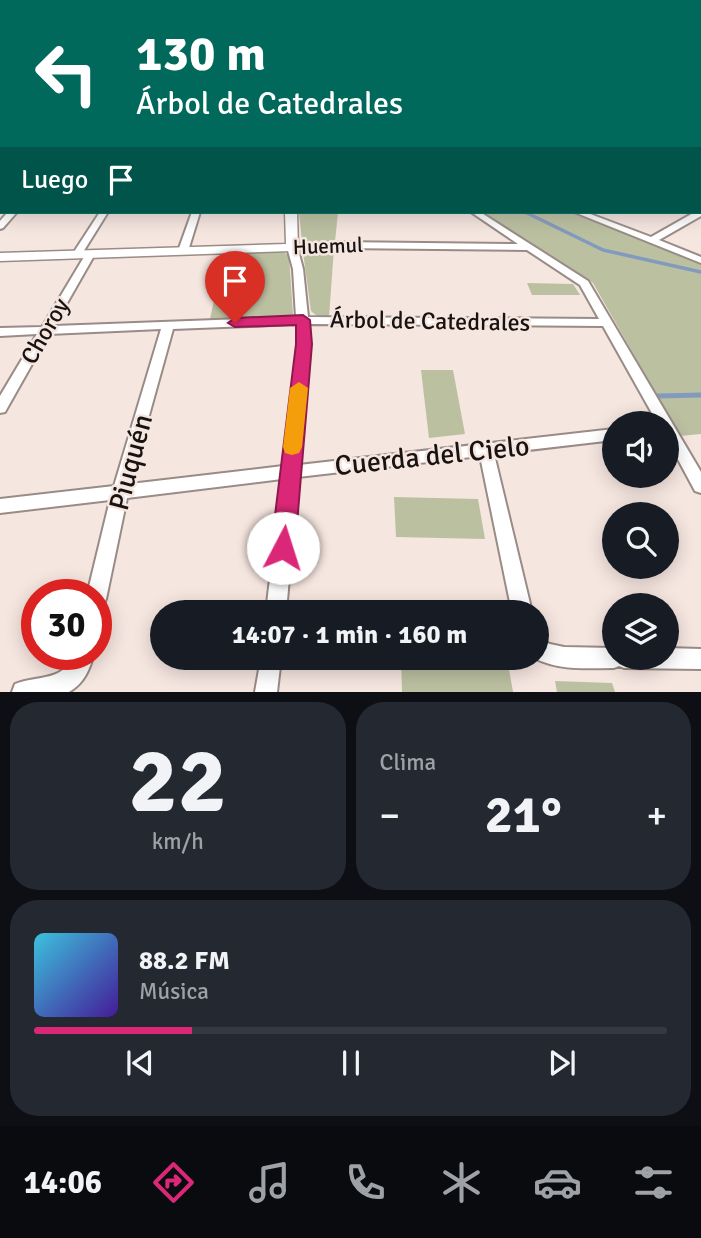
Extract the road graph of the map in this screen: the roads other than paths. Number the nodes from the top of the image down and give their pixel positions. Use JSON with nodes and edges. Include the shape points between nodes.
{"nodes":[{"id":1,"x":103,"y":214,"type":"edge"},
{"id":2,"x":195,"y":214,"type":"edge"},
{"id":3,"x":291,"y":214,"type":"edge"},
{"id":4,"x":478,"y":214,"type":"edge"},
{"id":5,"x":583,"y":214,"type":"edge"},
{"id":6,"x":698,"y":214,"type":"edge"},
{"id":7,"x":652,"y":241,"type":"junction"},
{"id":8,"x":292,"y":247,"type":"junction"},
{"id":9,"x":529,"y":247,"type":"junction"},
{"id":10,"x":183,"y":251,"type":"junction"},
{"id":11,"x":84,"y":255,"type":"junction"},
{"id":12,"x":0,"y":257,"type":"edge"},
{"id":13,"x":701,"y":260,"type":"edge"},
{"id":14,"x":303,"y":320,"type":"junction"},
{"id":15,"x":608,"y":323,"type":"junction"},
{"id":16,"x":169,"y":325,"type":"junction"},
{"id":17,"x":46,"y":330,"type":"junction"},
{"id":18,"x":0,"y":332,"type":"edge"},
{"id":19,"x":0,"y":408,"type":"edge"},
{"id":20,"x":658,"y":411,"type":"edge"},
{"id":21,"x":602,"y":436,"type":"edge"},
{"id":22,"x":679,"y":447,"type":"edge"},
{"id":23,"x":486,"y":450,"type":"junction"},
{"id":24,"x":290,"y":471,"type":"junction"},
{"id":25,"x":701,"y":486,"type":"edge"},
{"id":26,"x":120,"y":492,"type":"junction"},
{"id":27,"x":0,"y":506,"type":"edge"},
{"id":28,"x":100,"y":579,"type":"edge"},
{"id":29,"x":277,"y":600,"type":"edge"},
{"id":30,"x":520,"y":600,"type":"edge"},
{"id":31,"x":549,"y":653,"type":"edge"},
{"id":32,"x":602,"y":658,"type":"edge"},
{"id":33,"x":679,"y":659,"type":"edge"},
{"id":34,"x":701,"y":659,"type":"edge"},
{"id":35,"x":77,"y":670,"type":"edge"},
{"id":36,"x":270,"y":670,"type":"edge"},
{"id":37,"x":74,"y":678,"type":"joint"},
{"id":38,"x":23,"y":692,"type":"edge"},
{"id":39,"x":267,"y":692,"type":"edge"}],
"edges":[{"from":1,"to":11,"type":"street","name":"Choroy"},
{"from":2,"to":10,"type":"street"},
{"from":3,"to":8,"type":"street"},
{"from":4,"to":9,"type":"street"},
{"from":5,"to":7,"type":"street"},
{"from":6,"to":7,"type":"street"},
{"from":7,"to":13,"type":"street"},
{"from":8,"to":9,"type":"street","name":"Huemul"},
{"from":8,"to":10,"type":"street","name":"Huemul"},
{"from":8,"to":14,"type":"street"},
{"from":9,"to":15,"type":"street","via":[[584,283]]},
{"from":10,"to":11,"type":"street","name":"Huemul"},
{"from":11,"to":12,"type":"street","name":"Huemul"},
{"from":11,"to":17,"type":"street","name":"Choroy"},
{"from":14,"to":15,"type":"street","name":"Árbol de Catedrales"},
{"from":14,"to":16,"type":"street","name":"Árbol de Catedrales"},
{"from":14,"to":24,"type":"street"},
{"from":15,"to":20,"type":"street"},
{"from":16,"to":17,"type":"street","name":"Árbol de Catedrales"},
{"from":16,"to":26,"type":"street","name":"Piuquén"},
{"from":17,"to":18,"type":"street","name":"Árbol de Catedrales"},
{"from":17,"to":19,"type":"street","name":"Choroy"},
{"from":21,"to":23,"type":"street","name":"Cuerda del Cielo"},
{"from":22,"to":25,"type":"street"},
{"from":23,"to":24,"type":"street","name":"Cuerda del Cielo"},
{"from":23,"to":30,"type":"street"},
{"from":24,"to":26,"type":"street","name":"Cuerda del Cielo"},
{"from":24,"to":29,"type":"street"},
{"from":26,"to":27,"type":"street","name":"Cuerda del Cielo"},
{"from":26,"to":28,"type":"street","name":"Piuquén"},
{"from":31,"to":32,"type":"street"},
{"from":33,"to":34,"type":"street"},
{"from":35,"to":37,"type":"street"},
{"from":36,"to":39,"type":"street"},
{"from":37,"to":38,"type":"street","via":[[56,687]]}]}
